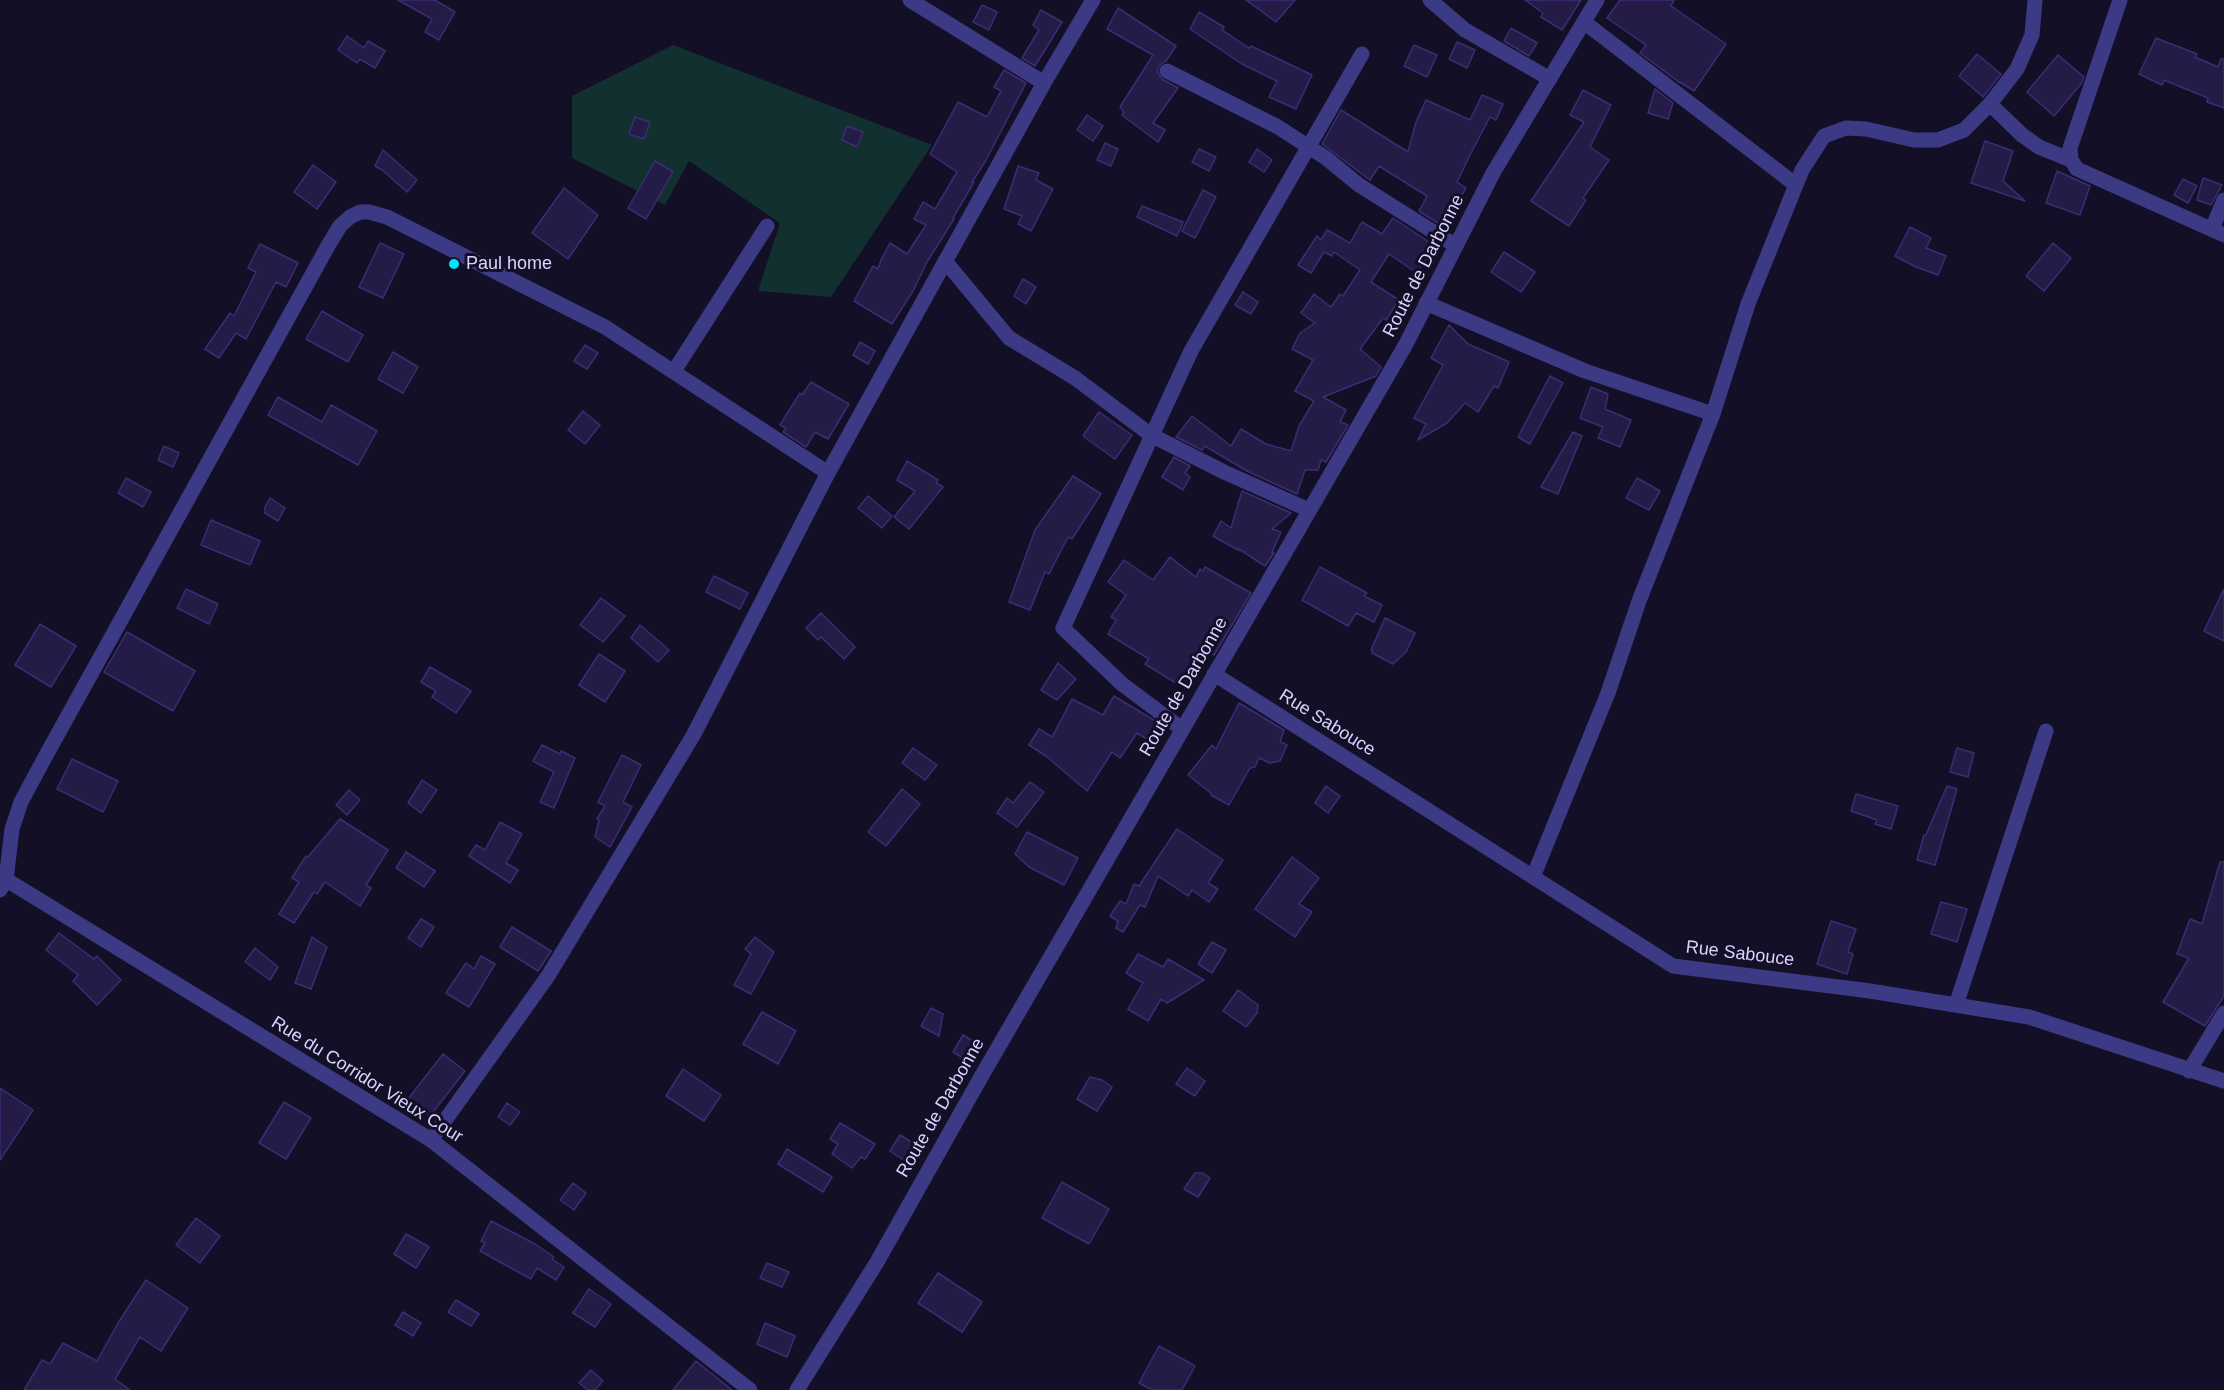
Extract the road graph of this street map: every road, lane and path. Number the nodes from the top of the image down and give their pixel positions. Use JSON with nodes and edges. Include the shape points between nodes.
{"nodes":[{"id":1,"x":910,"y":0,"type":"edge"},
{"id":2,"x":1093,"y":0,"type":"edge"},
{"id":3,"x":1430,"y":0,"type":"edge"},
{"id":4,"x":1598,"y":0,"type":"edge"},
{"id":5,"x":2036,"y":0,"type":"edge"},
{"id":6,"x":2120,"y":0,"type":"edge"},
{"id":7,"x":1584,"y":22,"type":"junction"},
{"id":8,"x":1362,"y":54,"type":"dead end"},
{"id":9,"x":1167,"y":72,"type":"dead end"},
{"id":10,"x":1550,"y":79,"type":"junction"},
{"id":11,"x":1044,"y":83,"type":"junction"},
{"id":12,"x":1990,"y":104,"type":"junction"},
{"id":13,"x":1308,"y":148,"type":"junction"},
{"id":14,"x":2071,"y":160,"type":"junction"},
{"id":15,"x":1796,"y":185,"type":"junction"},
{"id":16,"x":2224,"y":200,"type":"edge"},
{"id":17,"x":767,"y":226,"type":"dead end"},
{"id":18,"x":2218,"y":232,"type":"edge"},
{"id":19,"x":1456,"y":246,"type":"junction"},
{"id":20,"x":945,"y":261,"type":"junction"},
{"id":21,"x":1426,"y":303,"type":"junction"},
{"id":22,"x":674,"y":371,"type":"junction"},
{"id":23,"x":1713,"y":414,"type":"junction"},
{"id":24,"x":1151,"y":435,"type":"junction"},
{"id":25,"x":828,"y":473,"type":"junction"},
{"id":26,"x":1309,"y":510,"type":"junction"},
{"id":27,"x":1214,"y":674,"type":"junction"},
{"id":28,"x":1182,"y":729,"type":"junction"},
{"id":29,"x":2046,"y":731,"type":"dead end"},
{"id":30,"x":1533,"y":877,"type":"junction"},
{"id":31,"x":2,"y":882,"type":"edge"},
{"id":32,"x":1956,"y":1005,"type":"junction"},
{"id":33,"x":2224,"y":1013,"type":"edge"},
{"id":34,"x":2189,"y":1071,"type":"junction"},
{"id":35,"x":2224,"y":1081,"type":"edge"},
{"id":36,"x":431,"y":1140,"type":"junction"},
{"id":37,"x":750,"y":1390,"type":"edge"},
{"id":38,"x":797,"y":1390,"type":"edge"}],
"edges":[{"from":1,"to":11,"type":"street"},
{"from":2,"to":11,"type":"street"},
{"from":3,"to":10,"type":"street","via":[[1465,30]]},
{"from":4,"to":7,"type":"street","name":"Route de Darbonne"},
{"from":5,"to":12,"type":"street","via":[[2032,35],[2017,69]]},
{"from":6,"to":14,"type":"street","via":[[2073,136]]},
{"from":7,"to":10,"type":"street","name":"Route de Darbonne"},
{"from":7,"to":15,"type":"street"},
{"from":8,"to":13,"type":"street"},
{"from":9,"to":13,"type":"street","via":[[1278,128]]},
{"from":10,"to":19,"type":"street","name":"Route de Darbonne","via":[[1493,173]]},
{"from":11,"to":20,"type":"street"},
{"from":12,"to":14,"type":"street","via":[[2039,147]]},
{"from":12,"to":15,"type":"street","via":[[1964,130],[1938,140],[1914,140],[1846,128],[1824,136]]},
{"from":13,"to":19,"type":"street"},
{"from":13,"to":24,"type":"street","via":[[1191,351]]},
{"from":14,"to":18,"type":"street","via":[[2078,169]]},
{"from":15,"to":23,"type":"street","via":[[1748,304]]},
{"from":16,"to":18,"type":"street"},
{"from":17,"to":22,"type":"street"},
{"from":19,"to":21,"type":"street","name":"Route de Darbonne"},
{"from":20,"to":24,"type":"street","via":[[1009,338],[1075,378]]},
{"from":20,"to":25,"type":"street"},
{"from":21,"to":23,"type":"street","via":[[1585,370]]},
{"from":21,"to":26,"type":"street","name":"Route de Darbonne"},
{"from":22,"to":25,"type":"street"},
{"from":22,"to":31,"type":"street","via":[[605,327],[387,217],[369,212],[350,217],[329,244],[21,802]]},
{"from":23,"to":30,"type":"street","via":[[1638,601],[1608,693]]},
{"from":24,"to":26,"type":"street"},
{"from":24,"to":28,"type":"street","via":[[1063,628],[1122,684]]},
{"from":25,"to":36,"type":"street","via":[[694,734],[548,976]]},
{"from":26,"to":27,"type":"street","name":"Route de Darbonne"},
{"from":27,"to":28,"type":"street","name":"Route de Darbonne"},
{"from":27,"to":30,"type":"street","name":"Rue Sabouce"},
{"from":28,"to":38,"type":"street","name":"Route de Darbonne","via":[[877,1262]]},
{"from":29,"to":32,"type":"street"},
{"from":30,"to":32,"type":"street","name":"Rue Sabouce","via":[[1673,966]]},
{"from":31,"to":36,"type":"street","name":"Rue du Corridor Vieux Cour"},
{"from":32,"to":34,"type":"street","name":"Rue Sabouce","via":[[2029,1017]]},
{"from":33,"to":34,"type":"street"},
{"from":34,"to":35,"type":"street","name":"Rue Sabouce"},
{"from":36,"to":37,"type":"street","name":"Rue du Corridor Vieux Cour"}]}
